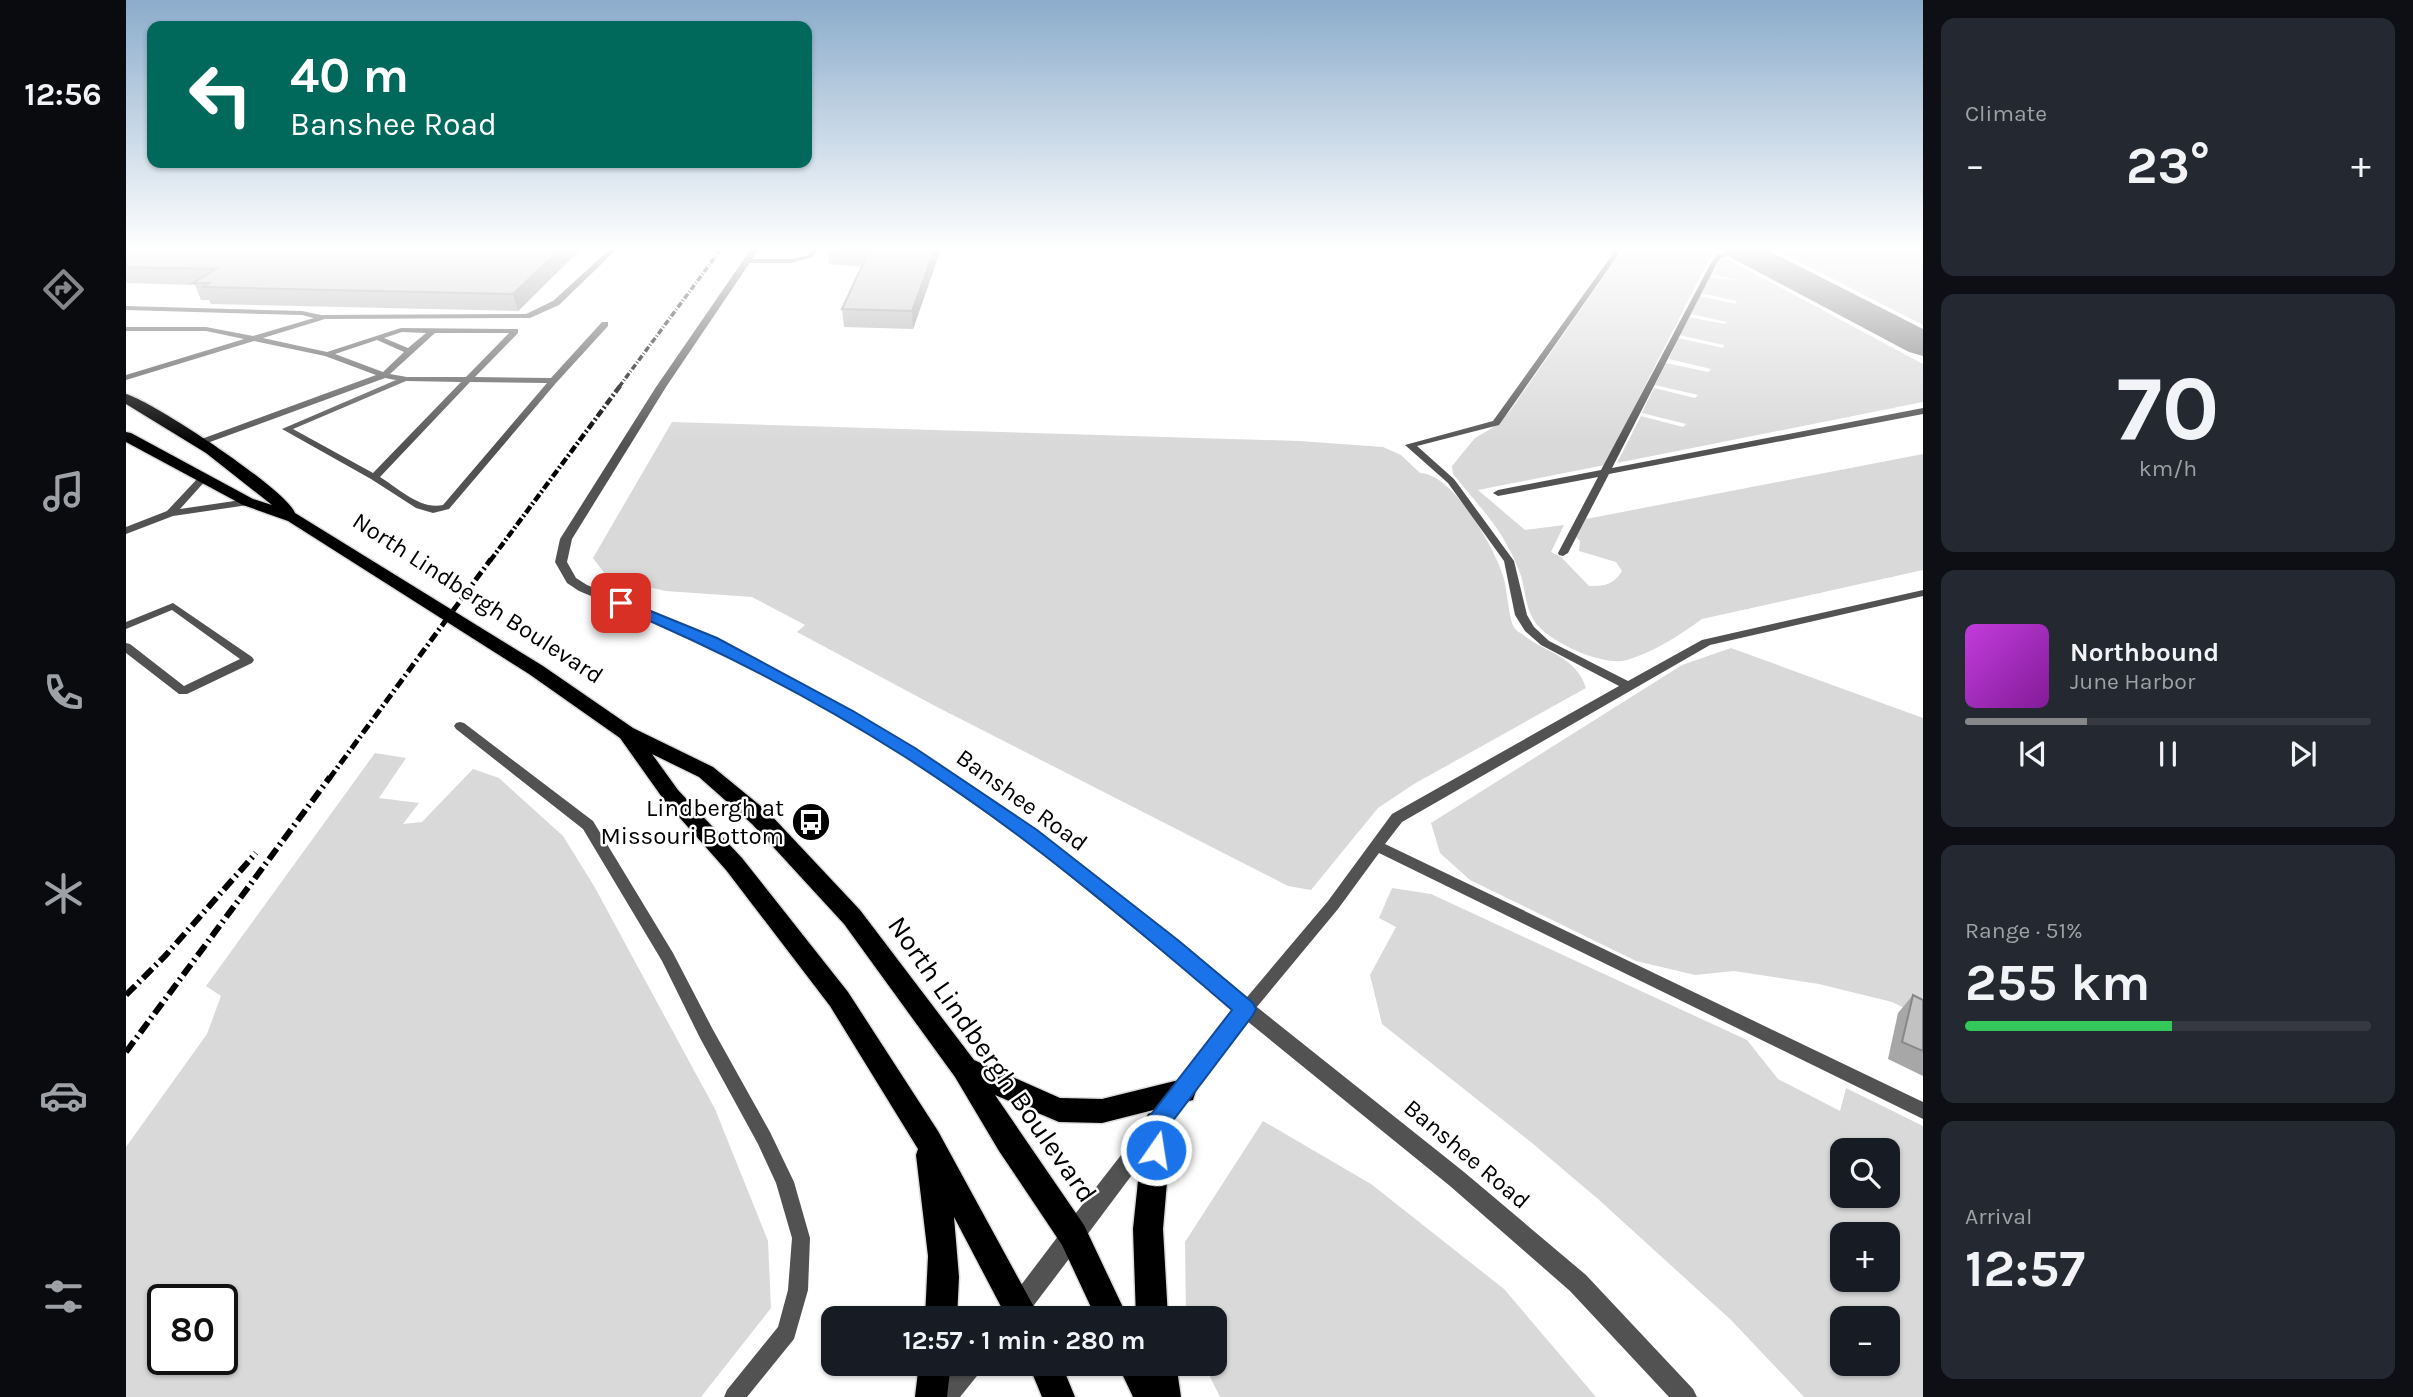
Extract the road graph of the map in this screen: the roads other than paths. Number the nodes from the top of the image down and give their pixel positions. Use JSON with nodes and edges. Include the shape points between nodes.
{"nodes":[{"id":1,"x":309,"y":314,"type":"edge"},
{"id":2,"x":531,"y":314,"type":"edge"},
{"id":3,"x":711,"y":314,"type":"edge"},
{"id":4,"x":1573,"y":314,"type":"edge"},
{"id":5,"x":1687,"y":314,"type":"edge"},
{"id":6,"x":324,"y":317,"type":"junction"},
{"id":7,"x":605,"y":324,"type":"dead end"},
{"id":8,"x":126,"y":329,"type":"edge"},
{"id":9,"x":433,"y":330,"type":"junction"},
{"id":10,"x":376,"y":337,"type":"junction"},
{"id":11,"x":247,"y":339,"type":"junction"},
{"id":12,"x":410,"y":352,"type":"junction"},
{"id":13,"x":327,"y":354,"type":"junction"},
{"id":14,"x":384,"y":375,"type":"junction"},
{"id":15,"x":126,"y":378,"type":"edge"},
{"id":16,"x":407,"y":379,"type":"junction"},
{"id":17,"x":469,"y":379,"type":"junction"},
{"id":18,"x":553,"y":381,"type":"junction"},
{"id":19,"x":126,"y":398,"type":"edge"},
{"id":20,"x":1923,"y":411,"type":"edge"},
{"id":21,"x":126,"y":436,"type":"edge"},
{"id":22,"x":199,"y":443,"type":"junction"},
{"id":23,"x":1604,"y":472,"type":"junction"},
{"id":24,"x":374,"y":477,"type":"junction"},
{"id":25,"x":202,"y":479,"type":"junction"},
{"id":26,"x":1499,"y":493,"type":"dead end"},
{"id":27,"x":248,"y":502,"type":"junction"},
{"id":28,"x":170,"y":513,"type":"junction"},
{"id":29,"x":294,"y":518,"type":"junction"},
{"id":30,"x":126,"y":531,"type":"edge"},
{"id":31,"x":1563,"y":552,"type":"dead end"},
{"id":32,"x":1923,"y":593,"type":"edge"},
{"id":33,"x":126,"y":626,"type":"edge"},
{"id":34,"x":126,"y":648,"type":"edge"},
{"id":35,"x":1628,"y":686,"type":"junction"},
{"id":36,"x":460,"y":726,"type":"dead end"},
{"id":37,"x":626,"y":733,"type":"junction"},
{"id":38,"x":1376,"y":846,"type":"junction"},
{"id":39,"x":1245,"y":1009,"type":"junction"},
{"id":40,"x":964,"y":1067,"type":"junction"},
{"id":41,"x":1182,"y":1091,"type":"junction"},
{"id":42,"x":1923,"y":1111,"type":"edge"},
{"id":43,"x":1158,"y":1123,"type":"junction"},
{"id":44,"x":928,"y":1140,"type":"junction"},
{"id":45,"x":1073,"y":1235,"type":"junction"},
{"id":46,"x":943,"y":1306,"type":"edge"},
{"id":47,"x":1013,"y":1306,"type":"edge"},
{"id":48,"x":1023,"y":1306,"type":"edge"},
{"id":49,"x":1106,"y":1306,"type":"edge"},
{"id":50,"x":1151,"y":1306,"type":"edge"},
{"id":51,"x":934,"y":1376,"type":"edge"},
{"id":52,"x":962,"y":1376,"type":"edge"},
{"id":53,"x":1050,"y":1376,"type":"edge"},
{"id":54,"x":1140,"y":1376,"type":"edge"},
{"id":55,"x":1162,"y":1376,"type":"edge"},
{"id":56,"x":734,"y":1397,"type":"edge"},
{"id":57,"x":931,"y":1397,"type":"edge"},
{"id":58,"x":945,"y":1397,"type":"edge"},
{"id":59,"x":1059,"y":1397,"type":"edge"},
{"id":60,"x":1150,"y":1397,"type":"edge"},
{"id":61,"x":1165,"y":1397,"type":"edge"},
{"id":62,"x":1685,"y":1397,"type":"edge"}],
"edges":[{"from":1,"to":6,"type":"lane"},
{"from":2,"to":6,"type":"lane"},
{"from":3,"to":39,"type":"street","name":"Banshee Road","via":[[576,522],[562,551],[565,572],[583,588],[732,652],[909,752],[1030,835]]},
{"from":4,"to":35,"type":"lane","via":[[1496,423],[1410,445],[1451,481],[1508,561],[1521,615],[1529,629],[1545,643]]},
{"from":5,"to":23,"type":"lane"},
{"from":6,"to":11,"type":"lane"},
{"from":7,"to":18,"type":"lane"},
{"from":8,"to":11,"type":"lane","via":[[206,329]]},
{"from":9,"to":10,"type":"lane","via":[[401,330]]},
{"from":9,"to":12,"type":"lane"},
{"from":9,"to":17,"type":"lane","via":[[515,331]]},
{"from":10,"to":12,"type":"lane"},
{"from":10,"to":13,"type":"lane"},
{"from":11,"to":13,"type":"lane"},
{"from":11,"to":15,"type":"lane"},
{"from":12,"to":14,"type":"lane"},
{"from":13,"to":14,"type":"lane"},
{"from":14,"to":16,"type":"lane"},
{"from":14,"to":22,"type":"lane"},
{"from":16,"to":17,"type":"lane"},
{"from":16,"to":24,"type":"lane","via":[[286,429]]},
{"from":17,"to":18,"type":"lane"},
{"from":17,"to":24,"type":"lane"},
{"from":18,"to":24,"type":"lane","via":[[440,510],[419,506]]},
{"from":19,"to":22,"type":"highway","name":"North Lindbergh Boulevard"},
{"from":20,"to":23,"type":"lane"},
{"from":21,"to":25,"type":"highway","name":"North Lindbergh Boulevard"},
{"from":22,"to":29,"type":"highway","name":"North Lindbergh Boulevard","via":[[268,492]]},
{"from":23,"to":26,"type":"lane"},
{"from":23,"to":31,"type":"lane"},
{"from":25,"to":27,"type":"highway","name":"North Lindbergh Boulevard"},
{"from":25,"to":28,"type":"lane"},
{"from":27,"to":28,"type":"lane"},
{"from":27,"to":29,"type":"highway","name":"North Lindbergh Boulevard"},
{"from":28,"to":30,"type":"lane"},
{"from":29,"to":37,"type":"highway","name":"North Lindbergh Boulevard","via":[[536,670]]},
{"from":32,"to":35,"type":"lane","via":[[1706,642]]},
{"from":33,"to":34,"type":"lane","via":[[173,606],[248,660],[183,691]]},
{"from":35,"to":38,"type":"lane","via":[[1397,818]]},
{"from":36,"to":56,"type":"lane","via":[[588,825],[668,957],[785,1182],[801,1238],[798,1290],[788,1332]]},
{"from":37,"to":40,"type":"highway","name":"North Lindbergh Boulevard","via":[[706,772],[760,818],[852,917]]},
{"from":37,"to":44,"type":"highway","name":"North Lindbergh Boulevard","via":[[671,795],[734,864],[832,990]]},
{"from":38,"to":39,"type":"lane"},
{"from":38,"to":42,"type":"lane"},
{"from":39,"to":41,"type":"street"},
{"from":39,"to":62,"type":"street","name":"Banshee Road","via":[[1578,1283]]},
{"from":40,"to":41,"type":"highway","via":[[1059,1110],[1102,1111]]},
{"from":40,"to":45,"type":"highway","name":"North Lindbergh Boulevard"},
{"from":41,"to":43,"type":"street"},
{"from":43,"to":45,"type":"street"},
{"from":43,"to":50,"type":"highway","via":[[1148,1229]]},
{"from":44,"to":46,"type":"highway","via":[[943,1252]]},
{"from":44,"to":47,"type":"highway","name":"North Lindbergh Boulevard"},
{"from":45,"to":48,"type":"street"},
{"from":45,"to":49,"type":"highway","name":"North Lindbergh Boulevard"},
{"from":51,"to":57,"type":"highway"},
{"from":52,"to":58,"type":"street"},
{"from":53,"to":59,"type":"highway"},
{"from":54,"to":60,"type":"highway"},
{"from":55,"to":61,"type":"highway"}]}
